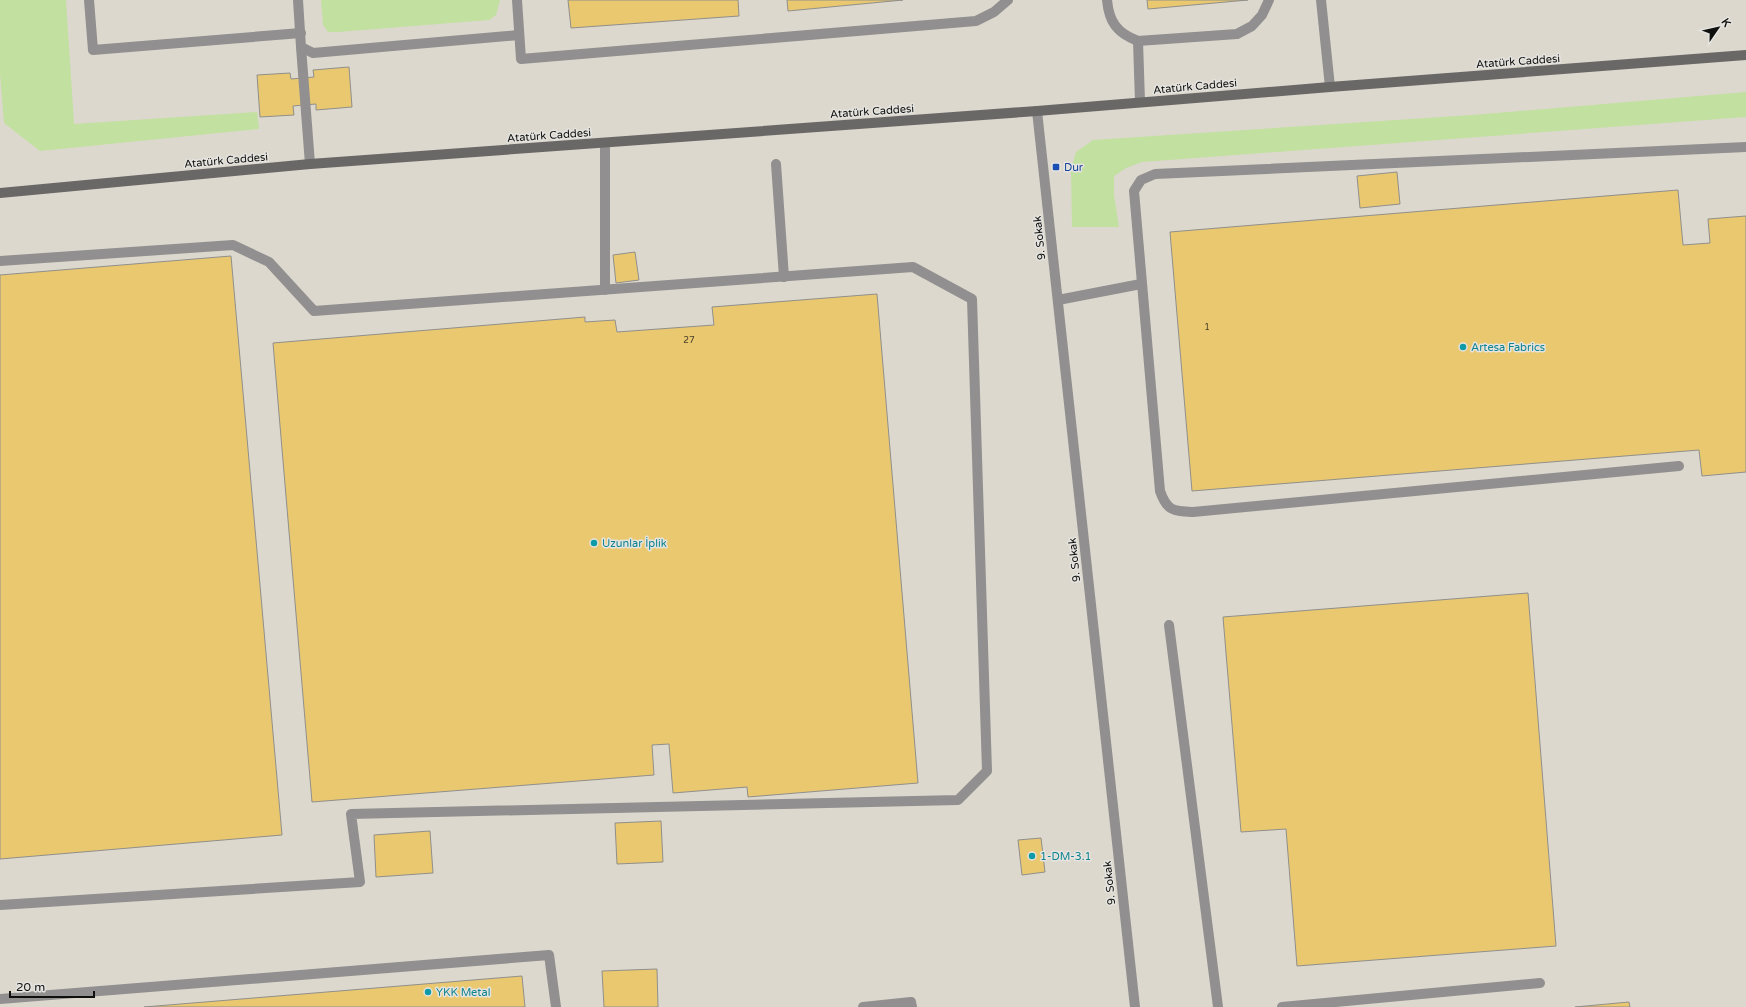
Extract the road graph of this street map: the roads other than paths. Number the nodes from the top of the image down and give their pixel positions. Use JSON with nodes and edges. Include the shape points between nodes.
{"nodes":[{"id":1,"x":89,"y":0,"type":"edge"},
{"id":2,"x":298,"y":0,"type":"edge"},
{"id":3,"x":517,"y":0,"type":"edge"},
{"id":4,"x":1008,"y":0,"type":"edge"},
{"id":5,"x":1107,"y":0,"type":"edge"},
{"id":6,"x":1269,"y":0,"type":"edge"},
{"id":7,"x":1321,"y":0,"type":"edge"},
{"id":8,"x":301,"y":34,"type":"junction"},
{"id":9,"x":519,"y":35,"type":"junction"},
{"id":10,"x":1138,"y":41,"type":"junction"},
{"id":11,"x":302,"y":46,"type":"junction"},
{"id":12,"x":1746,"y":55,"type":"edge"},
{"id":13,"x":1330,"y":87,"type":"junction"},
{"id":14,"x":1140,"y":102,"type":"junction"},
{"id":15,"x":1037,"y":111,"type":"junction"},
{"id":16,"x":605,"y":143,"type":"junction"},
{"id":17,"x":1746,"y":147,"type":"edge"},
{"id":18,"x":310,"y":164,"type":"junction"},
{"id":19,"x":776,"y":164,"type":"dead end"},
{"id":20,"x":0,"y":193,"type":"edge"},
{"id":21,"x":0,"y":261,"type":"edge"},
{"id":22,"x":784,"y":277,"type":"junction"},
{"id":23,"x":1141,"y":284,"type":"junction"},
{"id":24,"x":605,"y":290,"type":"junction"},
{"id":25,"x":1058,"y":300,"type":"junction"},
{"id":26,"x":1679,"y":466,"type":"dead end"},
{"id":27,"x":1169,"y":625,"type":"dead end"},
{"id":28,"x":0,"y":905,"type":"edge"},
{"id":29,"x":1540,"y":983,"type":"dead end"},
{"id":30,"x":0,"y":999,"type":"edge"},
{"id":31,"x":556,"y":1007,"type":"edge"},
{"id":32,"x":863,"y":1007,"type":"edge"},
{"id":33,"x":912,"y":1007,"type":"edge"},
{"id":34,"x":1135,"y":1007,"type":"edge"},
{"id":35,"x":1218,"y":1007,"type":"edge"},
{"id":36,"x":1282,"y":1007,"type":"edge"}],
"edges":[{"from":1,"to":8,"type":"street","via":[[93,50]]},
{"from":2,"to":8,"type":"street"},
{"from":3,"to":9,"type":"street"},
{"from":4,"to":9,"type":"street","via":[[994,12],[976,21],[521,59]]},
{"from":5,"to":10,"type":"street","via":[[1108,14],[1115,26],[1125,36]]},
{"from":6,"to":10,"type":"street","via":[[1262,15],[1252,26],[1237,34]]},
{"from":7,"to":13,"type":"street"},
{"from":8,"to":11,"type":"street"},
{"from":9,"to":11,"type":"street","via":[[313,53]]},
{"from":10,"to":14,"type":"street"},
{"from":11,"to":18,"type":"street"},
{"from":12,"to":13,"type":"street","name":"Atatürk Caddesi"},
{"from":13,"to":14,"type":"street","name":"Atatürk Caddesi"},
{"from":14,"to":15,"type":"street","name":"Atatürk Caddesi"},
{"from":15,"to":16,"type":"street","name":"Atatürk Caddesi"},
{"from":15,"to":25,"type":"street","name":"9. Sokak"},
{"from":16,"to":18,"type":"street","name":"Atatürk Caddesi"},
{"from":16,"to":24,"type":"street"},
{"from":17,"to":23,"type":"street","via":[[1155,174],[1141,180],[1134,191]]},
{"from":18,"to":20,"type":"street","name":"Atatürk Caddesi"},
{"from":19,"to":22,"type":"street"},
{"from":21,"to":24,"type":"street","via":[[233,245],[269,262],[314,311]]},
{"from":22,"to":24,"type":"street"},
{"from":22,"to":28,"type":"street","via":[[913,268],[972,300],[987,771],[958,800],[351,814],[360,882]]},
{"from":23,"to":25,"type":"street"},
{"from":23,"to":26,"type":"street","via":[[1160,491],[1164,503],[1175,511],[1201,511]]},
{"from":25,"to":34,"type":"street","name":"9. Sokak"},
{"from":27,"to":35,"type":"street"},
{"from":29,"to":36,"type":"street"},
{"from":30,"to":31,"type":"street","via":[[549,955]]},
{"from":32,"to":33,"type":"street","via":[[911,1002]]}]}
